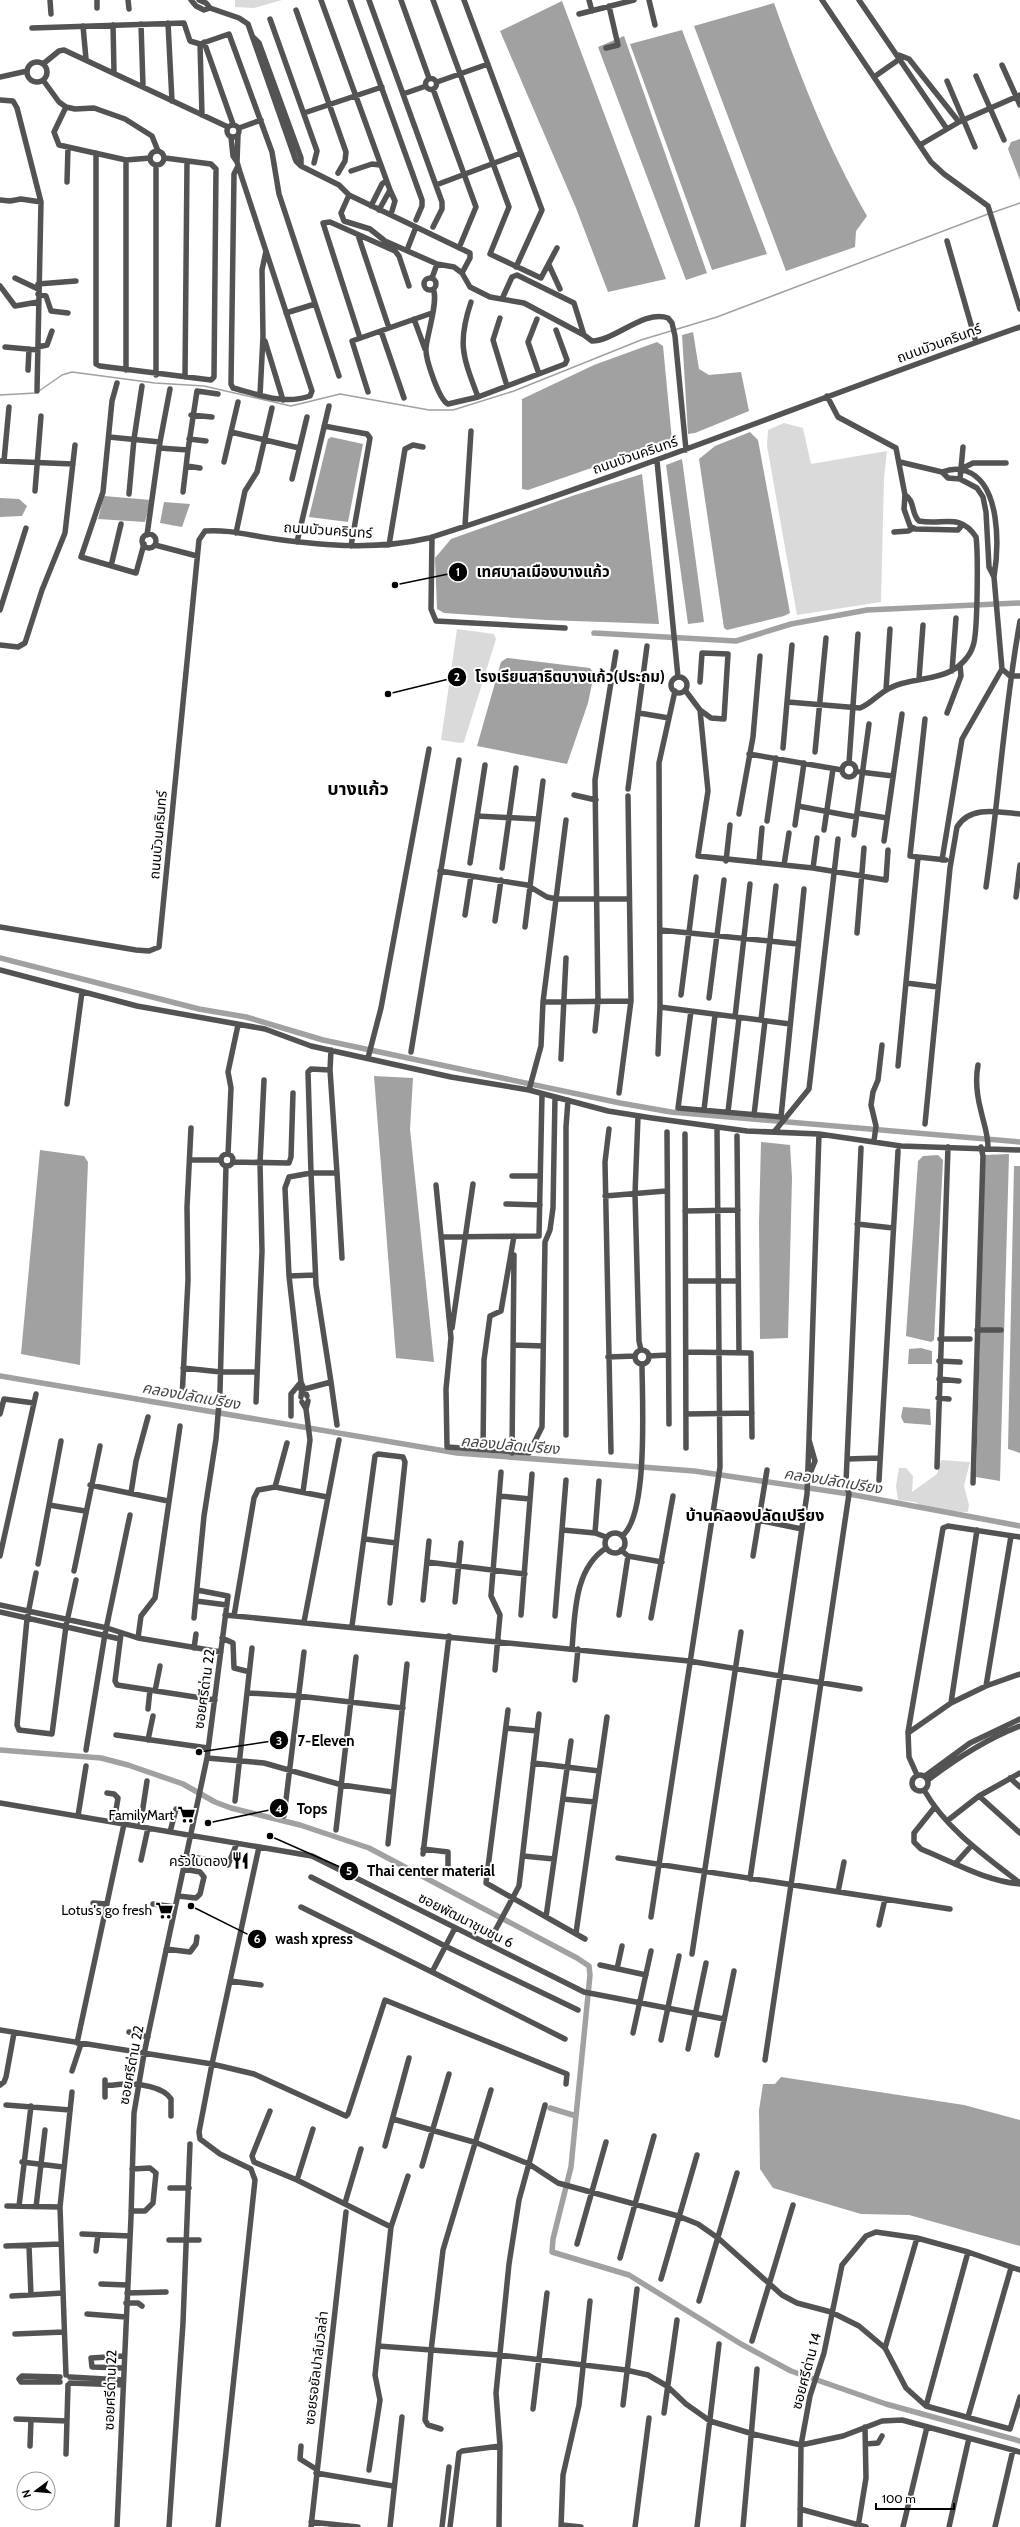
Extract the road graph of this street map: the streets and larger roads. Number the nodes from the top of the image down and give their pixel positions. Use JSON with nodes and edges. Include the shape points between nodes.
{"nodes":[{"id":1,"x":50,"y":0,"type":"edge"},
{"id":2,"x":97,"y":0,"type":"edge"},
{"id":3,"x":128,"y":0,"type":"edge"},
{"id":4,"x":195,"y":0,"type":"edge"},
{"id":5,"x":321,"y":0,"type":"edge"},
{"id":6,"x":350,"y":0,"type":"edge"},
{"id":7,"x":369,"y":0,"type":"edge"},
{"id":8,"x":401,"y":0,"type":"edge"},
{"id":9,"x":433,"y":0,"type":"edge"},
{"id":10,"x":464,"y":0,"type":"edge"},
{"id":11,"x":589,"y":0,"type":"edge"},
{"id":12,"x":631,"y":0,"type":"edge"},
{"id":13,"x":649,"y":0,"type":"edge"},
{"id":14,"x":822,"y":0,"type":"edge"},
{"id":15,"x":859,"y":0,"type":"edge"},
{"id":16,"x":609,"y":6,"type":"junction"},
{"id":17,"x":97,"y":8,"type":"dead end"},
{"id":18,"x":129,"y":9,"type":"dead end"},
{"id":19,"x":296,"y":10,"type":"dead end"},
{"id":20,"x":592,"y":11,"type":"junction"},
{"id":21,"x":51,"y":14,"type":"dead end"},
{"id":22,"x":578,"y":14,"type":"dead end"},
{"id":23,"x":270,"y":19,"type":"dead end"},
{"id":24,"x":168,"y":23,"type":"junction"},
{"id":25,"x":140,"y":24,"type":"junction"},
{"id":26,"x":113,"y":25,"type":"junction"},
{"id":27,"x":655,"y":25,"type":"dead end"},
{"id":28,"x":83,"y":26,"type":"junction"},
{"id":29,"x":32,"y":28,"type":"dead end"},
{"id":30,"x":202,"y":43,"type":"junction"},
{"id":31,"x":606,"y":48,"type":"dead end"},
{"id":32,"x":900,"y":56,"type":"junction"},
{"id":33,"x":86,"y":59,"type":"junction"},
{"id":34,"x":43,"y":64,"type":"junction"},
{"id":35,"x":488,"y":64,"type":"junction"},
{"id":36,"x":1002,"y":65,"type":"dead end"},
{"id":37,"x":27,"y":71,"type":"junction"},
{"id":38,"x":114,"y":72,"type":"junction"},
{"id":39,"x":460,"y":74,"type":"junction"},
{"id":40,"x":976,"y":76,"type":"dead end"},
{"id":41,"x":0,"y":77,"type":"edge"},
{"id":42,"x":874,"y":77,"type":"junction"},
{"id":43,"x":430,"y":78,"type":"junction"},
{"id":44,"x":43,"y":80,"type":"junction"},
{"id":45,"x":947,"y":81,"type":"dead end"},
{"id":46,"x":437,"y":82,"type":"junction"},
{"id":47,"x":143,"y":86,"type":"junction"},
{"id":48,"x":426,"y":86,"type":"junction"},
{"id":49,"x":382,"y":87,"type":"junction"},
{"id":50,"x":433,"y":89,"type":"junction"},
{"id":51,"x":403,"y":94,"type":"junction"},
{"id":52,"x":355,"y":96,"type":"junction"},
{"id":53,"x":1018,"y":96,"type":"edge"},
{"id":54,"x":0,"y":100,"type":"edge"},
{"id":55,"x":172,"y":101,"type":"junction"},
{"id":56,"x":329,"y":105,"type":"junction"},
{"id":57,"x":1020,"y":105,"type":"edge"},
{"id":58,"x":66,"y":107,"type":"junction"},
{"id":59,"x":990,"y":108,"type":"junction"},
{"id":60,"x":304,"y":113,"type":"junction"},
{"id":61,"x":202,"y":115,"type":"junction"},
{"id":62,"x":261,"y":120,"type":"junction"},
{"id":63,"x":961,"y":121,"type":"junction"},
{"id":64,"x":230,"y":126,"type":"junction"},
{"id":65,"x":239,"y":128,"type":"junction"},
{"id":66,"x":947,"y":129,"type":"junction"},
{"id":67,"x":238,"y":136,"type":"junction"},
{"id":68,"x":231,"y":137,"type":"junction"},
{"id":69,"x":1004,"y":140,"type":"dead end"},
{"id":70,"x":920,"y":145,"type":"junction"},
{"id":71,"x":68,"y":147,"type":"junction"},
{"id":72,"x":975,"y":147,"type":"dead end"},
{"id":73,"x":158,"y":151,"type":"junction"},
{"id":74,"x":96,"y":153,"type":"junction"},
{"id":75,"x":521,"y":153,"type":"junction"},
{"id":76,"x":150,"y":158,"type":"junction"},
{"id":77,"x":165,"y":158,"type":"junction"},
{"id":78,"x":126,"y":160,"type":"junction"},
{"id":79,"x":187,"y":162,"type":"junction"},
{"id":80,"x":314,"y":163,"type":"dead end"},
{"id":81,"x":494,"y":163,"type":"junction"},
{"id":82,"x":238,"y":164,"type":"junction"},
{"id":83,"x":380,"y":165,"type":"junction"},
{"id":84,"x":156,"y":166,"type":"junction"},
{"id":85,"x":350,"y":171,"type":"dead end"},
{"id":86,"x":338,"y":173,"type":"dead end"},
{"id":87,"x":465,"y":174,"type":"junction"},
{"id":88,"x":386,"y":181,"type":"junction"},
{"id":89,"x":67,"y":182,"type":"dead end"},
{"id":90,"x":436,"y":185,"type":"junction"},
{"id":91,"x":390,"y":190,"type":"junction"},
{"id":92,"x":349,"y":195,"type":"junction"},
{"id":93,"x":0,"y":200,"type":"edge"},
{"id":94,"x":41,"y":202,"type":"junction"},
{"id":95,"x":371,"y":206,"type":"junction"},
{"id":96,"x":380,"y":210,"type":"junction"},
{"id":97,"x":392,"y":211,"type":"dead end"},
{"id":98,"x":416,"y":220,"type":"dead end"},
{"id":99,"x":433,"y":227,"type":"dead end"},
{"id":100,"x":416,"y":228,"type":"junction"},
{"id":101,"x":358,"y":235,"type":"junction"},
{"id":102,"x":947,"y":241,"type":"dead end"},
{"id":103,"x":460,"y":248,"type":"junction"},
{"id":104,"x":557,"y":248,"type":"dead end"},
{"id":105,"x":406,"y":250,"type":"junction"},
{"id":106,"x":266,"y":251,"type":"junction"},
{"id":107,"x":437,"y":264,"type":"junction"},
{"id":108,"x":549,"y":265,"type":"junction"},
{"id":109,"x":516,"y":267,"type":"junction"},
{"id":110,"x":462,"y":273,"type":"junction"},
{"id":111,"x":15,"y":278,"type":"dead end"},
{"id":112,"x":432,"y":278,"type":"junction"},
{"id":113,"x":76,"y":281,"type":"dead end"},
{"id":114,"x":0,"y":286,"type":"edge"},
{"id":115,"x":409,"y":286,"type":"dead end"},
{"id":116,"x":38,"y":289,"type":"junction"},
{"id":117,"x":433,"y":289,"type":"junction"},
{"id":118,"x":560,"y":289,"type":"dead end"},
{"id":119,"x":502,"y":299,"type":"junction"},
{"id":120,"x":38,"y":302,"type":"junction"},
{"id":121,"x":471,"y":302,"type":"dead end"},
{"id":122,"x":315,"y":304,"type":"junction"},
{"id":123,"x":1020,"y":309,"type":"edge"},
{"id":124,"x":68,"y":313,"type":"dead end"},
{"id":125,"x":286,"y":313,"type":"junction"},
{"id":126,"x":432,"y":314,"type":"junction"},
{"id":127,"x":500,"y":318,"type":"dead end"},
{"id":128,"x":536,"y":319,"type":"dead end"},
{"id":129,"x":414,"y":320,"type":"junction"},
{"id":130,"x":1020,"y":327,"type":"edge"},
{"id":131,"x":389,"y":328,"type":"junction"},
{"id":132,"x":556,"y":330,"type":"dead end"},
{"id":133,"x":381,"y":331,"type":"junction"},
{"id":134,"x":52,"y":332,"type":"dead end"},
{"id":135,"x":584,"y":334,"type":"junction"},
{"id":136,"x":263,"y":337,"type":"junction"},
{"id":137,"x":360,"y":338,"type":"junction"},
{"id":138,"x":976,"y":342,"type":"junction"},
{"id":139,"x":5,"y":347,"type":"dead end"},
{"id":140,"x":29,"y":349,"type":"junction"},
{"id":141,"x":38,"y":349,"type":"junction"},
{"id":142,"x":425,"y":349,"type":"junction"},
{"id":143,"x":28,"y":370,"type":"dead end"},
{"id":144,"x":126,"y":370,"type":"junction"},
{"id":145,"x":539,"y":374,"type":"junction"},
{"id":146,"x":156,"y":375,"type":"junction"},
{"id":147,"x":339,"y":376,"type":"dead end"},
{"id":148,"x":185,"y":377,"type":"junction"},
{"id":149,"x":116,"y":383,"type":"dead end"},
{"id":150,"x":142,"y":386,"type":"dead end"},
{"id":151,"x":507,"y":386,"type":"junction"},
{"id":152,"x":170,"y":390,"type":"dead end"},
{"id":153,"x":37,"y":391,"type":"dead end"},
{"id":154,"x":368,"y":392,"type":"dead end"},
{"id":155,"x":218,"y":394,"type":"dead end"},
{"id":156,"x":260,"y":395,"type":"junction"},
{"id":157,"x":827,"y":396,"type":"junction"},
{"id":158,"x":478,"y":397,"type":"junction"},
{"id":159,"x":404,"y":398,"type":"dead end"},
{"id":160,"x":282,"y":400,"type":"junction"},
{"id":161,"x":238,"y":402,"type":"dead end"},
{"id":162,"x":329,"y":406,"type":"dead end"},
{"id":163,"x":9,"y":407,"type":"dead end"},
{"id":164,"x":272,"y":408,"type":"dead end"},
{"id":165,"x":192,"y":415,"type":"junction"},
{"id":166,"x":41,"y":416,"type":"dead end"},
{"id":167,"x":212,"y":417,"type":"dead end"},
{"id":168,"x":307,"y":417,"type":"dead end"},
{"id":169,"x":324,"y":426,"type":"junction"},
{"id":170,"x":471,"y":431,"type":"dead end"},
{"id":171,"x":231,"y":432,"type":"junction"},
{"id":172,"x":109,"y":437,"type":"junction"},
{"id":173,"x":134,"y":439,"type":"junction"},
{"id":174,"x":189,"y":439,"type":"junction"},
{"id":175,"x":265,"y":440,"type":"junction"},
{"id":176,"x":206,"y":441,"type":"dead end"},
{"id":177,"x":75,"y":444,"type":"dead end"},
{"id":178,"x":160,"y":445,"type":"junction"},
{"id":179,"x":423,"y":447,"type":"dead end"},
{"id":180,"x":963,"y":447,"type":"dead end"},
{"id":181,"x":299,"y":448,"type":"junction"},
{"id":182,"x":188,"y":450,"type":"junction"},
{"id":183,"x":686,"y":450,"type":"junction"},
{"id":184,"x":657,"y":460,"type":"junction"},
{"id":185,"x":2,"y":461,"type":"edge"},
{"id":186,"x":224,"y":462,"type":"dead end"},
{"id":187,"x":900,"y":462,"type":"junction"},
{"id":188,"x":37,"y":464,"type":"junction"},
{"id":189,"x":74,"y":464,"type":"junction"},
{"id":190,"x":1006,"y":464,"type":"dead end"},
{"id":191,"x":187,"y":466,"type":"junction"},
{"id":192,"x":200,"y":468,"type":"dead end"},
{"id":193,"x":961,"y":469,"type":"junction"},
{"id":194,"x":942,"y":472,"type":"junction"},
{"id":195,"x":292,"y":479,"type":"dead end"},
{"id":196,"x":960,"y":479,"type":"junction"},
{"id":197,"x":35,"y":491,"type":"dead end"},
{"id":198,"x":184,"y":492,"type":"dead end"},
{"id":199,"x":129,"y":494,"type":"dead end"},
{"id":200,"x":905,"y":495,"type":"junction"},
{"id":201,"x":994,"y":511,"type":"junction"},
{"id":202,"x":914,"y":512,"type":"junction"},
{"id":203,"x":986,"y":512,"type":"junction"},
{"id":204,"x":905,"y":514,"type":"junction"},
{"id":205,"x":121,"y":524,"type":"dead end"},
{"id":206,"x":962,"y":525,"type":"junction"},
{"id":207,"x":465,"y":526,"type":"junction"},
{"id":208,"x":26,"y":528,"type":"dead end"},
{"id":209,"x":914,"y":528,"type":"junction"},
{"id":210,"x":894,"y":532,"type":"dead end"},
{"id":211,"x":236,"y":533,"type":"junction"},
{"id":212,"x":148,"y":535,"type":"junction"},
{"id":213,"x":432,"y":537,"type":"junction"},
{"id":214,"x":297,"y":542,"type":"junction"},
{"id":215,"x":144,"y":544,"type":"junction"},
{"id":216,"x":155,"y":545,"type":"junction"},
{"id":217,"x":389,"y":545,"type":"junction"},
{"id":218,"x":351,"y":546,"type":"junction"},
{"id":219,"x":197,"y":556,"type":"junction"},
{"id":220,"x":111,"y":566,"type":"junction"},
{"id":221,"x":994,"y":577,"type":"junction"},
{"id":222,"x":0,"y":610,"type":"edge"},
{"id":223,"x":956,"y":618,"type":"dead end"},
{"id":224,"x":1020,"y":621,"type":"edge"},
{"id":225,"x":923,"y":625,"type":"dead end"},
{"id":226,"x":565,"y":628,"type":"dead end"},
{"id":227,"x":890,"y":629,"type":"dead end"},
{"id":228,"x":858,"y":634,"type":"dead end"},
{"id":229,"x":826,"y":638,"type":"dead end"},
{"id":230,"x":0,"y":645,"type":"edge"},
{"id":231,"x":792,"y":645,"type":"dead end"},
{"id":232,"x":647,"y":646,"type":"dead end"},
{"id":233,"x":616,"y":652,"type":"dead end"},
{"id":234,"x":760,"y":656,"type":"dead end"},
{"id":235,"x":960,"y":665,"type":"junction"},
{"id":236,"x":1002,"y":669,"type":"junction"},
{"id":237,"x":952,"y":671,"type":"junction"},
{"id":238,"x":1010,"y":676,"type":"junction"},
{"id":239,"x":1020,"y":676,"type":"edge"},
{"id":240,"x":678,"y":677,"type":"junction"},
{"id":241,"x":919,"y":679,"type":"junction"},
{"id":242,"x":700,"y":682,"type":"dead end"},
{"id":243,"x":685,"y":690,"type":"junction"},
{"id":244,"x":886,"y":690,"type":"junction"},
{"id":245,"x":675,"y":691,"type":"junction"},
{"id":246,"x":788,"y":702,"type":"junction"},
{"id":247,"x":820,"y":705,"type":"junction"},
{"id":248,"x":700,"y":710,"type":"junction"},
{"id":249,"x":853,"y":710,"type":"junction"},
{"id":250,"x":639,"y":713,"type":"junction"},
{"id":251,"x":947,"y":713,"type":"dead end"},
{"id":252,"x":902,"y":714,"type":"dead end"},
{"id":253,"x":669,"y":718,"type":"junction"},
{"id":254,"x":926,"y":719,"type":"dead end"},
{"id":255,"x":869,"y":724,"type":"dead end"},
{"id":256,"x":783,"y":748,"type":"dead end"},
{"id":257,"x":429,"y":750,"type":"dead end"},
{"id":258,"x":815,"y":752,"type":"dead end"},
{"id":259,"x":749,"y":754,"type":"junction"},
{"id":260,"x":776,"y":758,"type":"junction"},
{"id":261,"x":459,"y":760,"type":"dead end"},
{"id":262,"x":804,"y":763,"type":"junction"},
{"id":263,"x":849,"y":763,"type":"junction"},
{"id":264,"x":485,"y":765,"type":"dead end"},
{"id":265,"x":516,"y":768,"type":"dead end"},
{"id":266,"x":833,"y":769,"type":"junction"},
{"id":267,"x":842,"y":770,"type":"junction"},
{"id":268,"x":859,"y":772,"type":"junction"},
{"id":269,"x":893,"y":776,"type":"junction"},
{"id":270,"x":543,"y":781,"type":"dead end"},
{"id":271,"x":628,"y":789,"type":"dead end"},
{"id":272,"x":574,"y":795,"type":"dead end"},
{"id":273,"x":628,"y":796,"type":"dead end"},
{"id":274,"x":596,"y":800,"type":"junction"},
{"id":275,"x":798,"y":806,"type":"junction"},
{"id":276,"x":826,"y":810,"type":"junction"},
{"id":277,"x":997,"y":812,"type":"junction"},
{"id":278,"x":739,"y":814,"type":"dead end"},
{"id":279,"x":1020,"y":814,"type":"edge"},
{"id":280,"x":857,"y":815,"type":"junction"},
{"id":281,"x":477,"y":816,"type":"junction"},
{"id":282,"x":509,"y":818,"type":"junction"},
{"id":283,"x":887,"y":818,"type":"junction"},
{"id":284,"x":537,"y":819,"type":"junction"},
{"id":285,"x":566,"y":820,"type":"dead end"},
{"id":286,"x":767,"y":821,"type":"dead end"},
{"id":287,"x":730,"y":825,"type":"dead end"},
{"id":288,"x":795,"y":825,"type":"dead end"},
{"id":289,"x":762,"y":828,"type":"dead end"},
{"id":290,"x":824,"y":830,"type":"dead end"},
{"id":291,"x":788,"y":833,"type":"dead end"},
{"id":292,"x":854,"y":835,"type":"dead end"},
{"id":293,"x":817,"y":838,"type":"dead end"},
{"id":294,"x":838,"y":839,"type":"dead end"},
{"id":295,"x":884,"y":841,"type":"dead end"},
{"id":296,"x":864,"y":848,"type":"dead end"},
{"id":297,"x":888,"y":850,"type":"dead end"},
{"id":298,"x":918,"y":857,"type":"junction"},
{"id":299,"x":942,"y":860,"type":"junction"},
{"id":300,"x":726,"y":861,"type":"junction"},
{"id":301,"x":951,"y":861,"type":"junction"},
{"id":302,"x":759,"y":862,"type":"junction"},
{"id":303,"x":470,"y":863,"type":"dead end"},
{"id":304,"x":784,"y":865,"type":"junction"},
{"id":305,"x":1020,"y":865,"type":"edge"},
{"id":306,"x":502,"y":868,"type":"dead end"},
{"id":307,"x":813,"y":868,"type":"junction"},
{"id":308,"x":440,"y":871,"type":"junction"},
{"id":309,"x":834,"y":872,"type":"junction"},
{"id":310,"x":471,"y":876,"type":"junction"},
{"id":311,"x":861,"y":876,"type":"junction"},
{"id":312,"x":696,"y":877,"type":"dead end"},
{"id":313,"x":501,"y":880,"type":"junction"},
{"id":314,"x":724,"y":880,"type":"dead end"},
{"id":315,"x":750,"y":884,"type":"dead end"},
{"id":316,"x":530,"y":886,"type":"junction"},
{"id":317,"x":776,"y":886,"type":"dead end"},
{"id":318,"x":986,"y":887,"type":"dead end"},
{"id":319,"x":804,"y":889,"type":"dead end"},
{"id":320,"x":1016,"y":897,"type":"dead end"},
{"id":321,"x":556,"y":899,"type":"junction"},
{"id":322,"x":598,"y":899,"type":"junction"},
{"id":323,"x":628,"y":899,"type":"junction"},
{"id":324,"x":464,"y":915,"type":"dead end"},
{"id":325,"x":495,"y":921,"type":"dead end"},
{"id":326,"x":0,"y":927,"type":"edge"},
{"id":327,"x":525,"y":927,"type":"dead end"},
{"id":328,"x":660,"y":930,"type":"junction"},
{"id":329,"x":689,"y":933,"type":"junction"},
{"id":330,"x":857,"y":933,"type":"dead end"},
{"id":331,"x":717,"y":936,"type":"junction"},
{"id":332,"x":744,"y":939,"type":"junction"},
{"id":333,"x":770,"y":941,"type":"junction"},
{"id":334,"x":798,"y":944,"type":"junction"},
{"id":335,"x":566,"y":958,"type":"dead end"},
{"id":336,"x":0,"y":970,"type":"edge"},
{"id":337,"x":906,"y":983,"type":"junction"},
{"id":338,"x":938,"y":987,"type":"junction"},
{"id":339,"x":82,"y":992,"type":"junction"},
{"id":340,"x":681,"y":994,"type":"dead end"},
{"id":341,"x":709,"y":998,"type":"dead end"},
{"id":342,"x":598,"y":1001,"type":"junction"},
{"id":343,"x":631,"y":1001,"type":"junction"},
{"id":344,"x":543,"y":1002,"type":"junction"},
{"id":345,"x":565,"y":1002,"type":"junction"},
{"id":346,"x":660,"y":1007,"type":"junction"},
{"id":347,"x":691,"y":1011,"type":"junction"},
{"id":348,"x":715,"y":1014,"type":"junction"},
{"id":349,"x":737,"y":1017,"type":"junction"},
{"id":350,"x":763,"y":1021,"type":"junction"},
{"id":351,"x":238,"y":1024,"type":"junction"},
{"id":352,"x":790,"y":1024,"type":"junction"},
{"id":353,"x":595,"y":1032,"type":"dead end"},
{"id":354,"x":882,"y":1045,"type":"dead end"},
{"id":355,"x":331,"y":1050,"type":"junction"},
{"id":356,"x":411,"y":1052,"type":"dead end"},
{"id":357,"x":658,"y":1054,"type":"dead end"},
{"id":358,"x":368,"y":1057,"type":"junction"},
{"id":359,"x":561,"y":1059,"type":"dead end"},
{"id":360,"x":978,"y":1065,"type":"dead end"},
{"id":361,"x":898,"y":1066,"type":"dead end"},
{"id":362,"x":330,"y":1070,"type":"junction"},
{"id":363,"x":264,"y":1080,"type":"dead end"},
{"id":364,"x":529,"y":1088,"type":"junction"},
{"id":365,"x":294,"y":1093,"type":"dead end"},
{"id":366,"x":619,"y":1093,"type":"dead end"},
{"id":367,"x":542,"y":1094,"type":"junction"},
{"id":368,"x":555,"y":1097,"type":"junction"},
{"id":369,"x":568,"y":1100,"type":"junction"},
{"id":370,"x":67,"y":1104,"type":"dead end"},
{"id":371,"x":704,"y":1110,"type":"junction"},
{"id":372,"x":728,"y":1112,"type":"junction"},
{"id":373,"x":754,"y":1115,"type":"junction"},
{"id":374,"x":638,"y":1116,"type":"junction"},
{"id":375,"x":925,"y":1124,"type":"dead end"},
{"id":376,"x":191,"y":1128,"type":"dead end"},
{"id":377,"x":717,"y":1128,"type":"junction"},
{"id":378,"x":609,"y":1129,"type":"dead end"},
{"id":379,"x":667,"y":1132,"type":"dead end"},
{"id":380,"x":774,"y":1132,"type":"junction"},
{"id":381,"x":685,"y":1134,"type":"dead end"},
{"id":382,"x":819,"y":1134,"type":"junction"},
{"id":383,"x":737,"y":1136,"type":"dead end"},
{"id":384,"x":875,"y":1136,"type":"junction"},
{"id":385,"x":988,"y":1142,"type":"junction"},
{"id":386,"x":948,"y":1147,"type":"junction"},
{"id":387,"x":861,"y":1148,"type":"dead end"},
{"id":388,"x":980,"y":1148,"type":"junction"},
{"id":389,"x":1020,"y":1150,"type":"edge"},
{"id":390,"x":898,"y":1151,"type":"dead end"},
{"id":391,"x":228,"y":1154,"type":"junction"},
{"id":392,"x":190,"y":1160,"type":"junction"},
{"id":393,"x":221,"y":1160,"type":"junction"},
{"id":394,"x":233,"y":1162,"type":"junction"},
{"id":395,"x":260,"y":1163,"type":"junction"},
{"id":396,"x":226,"y":1166,"type":"junction"},
{"id":397,"x":311,"y":1173,"type":"junction"},
{"id":398,"x":337,"y":1173,"type":"junction"},
{"id":399,"x":512,"y":1176,"type":"dead end"},
{"id":400,"x":540,"y":1176,"type":"junction"},
{"id":401,"x":473,"y":1184,"type":"dead end"},
{"id":402,"x":436,"y":1185,"type":"dead end"},
{"id":403,"x":666,"y":1191,"type":"junction"},
{"id":404,"x":635,"y":1194,"type":"junction"},
{"id":405,"x":605,"y":1196,"type":"junction"},
{"id":406,"x":506,"y":1204,"type":"dead end"},
{"id":407,"x":540,"y":1205,"type":"junction"},
{"id":408,"x":738,"y":1210,"type":"junction"},
{"id":409,"x":685,"y":1211,"type":"junction"},
{"id":410,"x":717,"y":1211,"type":"junction"},
{"id":411,"x":857,"y":1224,"type":"junction"},
{"id":412,"x":893,"y":1228,"type":"junction"},
{"id":413,"x":467,"y":1236,"type":"junction"},
{"id":414,"x":514,"y":1236,"type":"junction"},
{"id":415,"x":441,"y":1237,"type":"junction"},
{"id":416,"x":342,"y":1258,"type":"dead end"},
{"id":417,"x":315,"y":1275,"type":"junction"},
{"id":418,"x":289,"y":1276,"type":"junction"},
{"id":419,"x":686,"y":1281,"type":"junction"},
{"id":420,"x":718,"y":1281,"type":"junction"},
{"id":421,"x":738,"y":1281,"type":"junction"},
{"id":422,"x":978,"y":1330,"type":"junction"},
{"id":423,"x":1001,"y":1330,"type":"dead end"},
{"id":424,"x":451,"y":1338,"type":"junction"},
{"id":425,"x":970,"y":1339,"type":"dead end"},
{"id":426,"x":940,"y":1340,"type":"junction"},
{"id":427,"x":513,"y":1345,"type":"junction"},
{"id":428,"x":543,"y":1346,"type":"junction"},
{"id":429,"x":641,"y":1350,"type":"junction"},
{"id":430,"x":686,"y":1352,"type":"junction"},
{"id":431,"x":719,"y":1352,"type":"junction"},
{"id":432,"x":739,"y":1352,"type":"junction"},
{"id":433,"x":668,"y":1355,"type":"junction"},
{"id":434,"x":635,"y":1356,"type":"junction"},
{"id":435,"x":649,"y":1356,"type":"junction"},
{"id":436,"x":608,"y":1357,"type":"junction"},
{"id":437,"x":939,"y":1361,"type":"junction"},
{"id":438,"x":960,"y":1362,"type":"dead end"},
{"id":439,"x":642,"y":1364,"type":"junction"},
{"id":440,"x":183,"y":1368,"type":"junction"},
{"id":441,"x":221,"y":1372,"type":"junction"},
{"id":442,"x":256,"y":1372,"type":"junction"},
{"id":443,"x":938,"y":1379,"type":"junction"},
{"id":444,"x":959,"y":1381,"type":"dead end"},
{"id":445,"x":331,"y":1382,"type":"junction"},
{"id":446,"x":302,"y":1387,"type":"junction"},
{"id":447,"x":36,"y":1394,"type":"dead end"},
{"id":448,"x":182,"y":1398,"type":"dead end"},
{"id":449,"x":938,"y":1398,"type":"junction"},
{"id":450,"x":950,"y":1399,"type":"dead end"},
{"id":451,"x":256,"y":1402,"type":"dead end"},
{"id":452,"x":34,"y":1403,"type":"junction"},
{"id":453,"x":719,"y":1413,"type":"junction"},
{"id":454,"x":0,"y":1414,"type":"edge"},
{"id":455,"x":686,"y":1414,"type":"junction"},
{"id":456,"x":752,"y":1414,"type":"junction"},
{"id":457,"x":291,"y":1416,"type":"dead end"},
{"id":458,"x":148,"y":1417,"type":"dead end"},
{"id":459,"x":669,"y":1424,"type":"dead end"},
{"id":460,"x":337,"y":1425,"type":"dead end"},
{"id":461,"x":180,"y":1426,"type":"dead end"},
{"id":462,"x":566,"y":1435,"type":"dead end"},
{"id":463,"x":752,"y":1437,"type":"dead end"},
{"id":464,"x":339,"y":1440,"type":"dead end"},
{"id":465,"x":61,"y":1442,"type":"dead end"},
{"id":466,"x":287,"y":1443,"type":"dead end"},
{"id":467,"x":100,"y":1446,"type":"dead end"},
{"id":468,"x":686,"y":1448,"type":"dead end"},
{"id":469,"x":483,"y":1450,"type":"junction"},
{"id":470,"x":611,"y":1452,"type":"dead end"},
{"id":471,"x":512,"y":1453,"type":"junction"},
{"id":472,"x":879,"y":1458,"type":"junction"},
{"id":473,"x":847,"y":1459,"type":"junction"},
{"id":474,"x":937,"y":1467,"type":"dead end"},
{"id":475,"x":767,"y":1470,"type":"dead end"},
{"id":476,"x":501,"y":1472,"type":"dead end"},
{"id":477,"x":532,"y":1474,"type":"dead end"},
{"id":478,"x":566,"y":1480,"type":"dead end"},
{"id":479,"x":879,"y":1480,"type":"dead end"},
{"id":480,"x":599,"y":1481,"type":"dead end"},
{"id":481,"x":973,"y":1483,"type":"dead end"},
{"id":482,"x":90,"y":1485,"type":"junction"},
{"id":483,"x":275,"y":1487,"type":"junction"},
{"id":484,"x":303,"y":1492,"type":"junction"},
{"id":485,"x":131,"y":1493,"type":"junction"},
{"id":486,"x":500,"y":1496,"type":"junction"},
{"id":487,"x":673,"y":1496,"type":"dead end"},
{"id":488,"x":327,"y":1497,"type":"junction"},
{"id":489,"x":530,"y":1499,"type":"junction"},
{"id":490,"x":168,"y":1501,"type":"junction"},
{"id":491,"x":49,"y":1505,"type":"junction"},
{"id":492,"x":85,"y":1511,"type":"junction"},
{"id":493,"x":712,"y":1511,"type":"junction"},
{"id":494,"x":130,"y":1516,"type":"dead end"},
{"id":495,"x":758,"y":1520,"type":"junction"},
{"id":496,"x":802,"y":1528,"type":"junction"},
{"id":497,"x":562,"y":1530,"type":"junction"},
{"id":498,"x":977,"y":1530,"type":"junction"},
{"id":499,"x":595,"y":1533,"type":"junction"},
{"id":500,"x":622,"y":1536,"type":"junction"},
{"id":501,"x":1011,"y":1536,"type":"junction"},
{"id":502,"x":606,"y":1537,"type":"junction"},
{"id":503,"x":1020,"y":1537,"type":"edge"},
{"id":504,"x":365,"y":1539,"type":"junction"},
{"id":505,"x":429,"y":1541,"type":"dead end"},
{"id":506,"x":396,"y":1543,"type":"junction"},
{"id":507,"x":461,"y":1543,"type":"dead end"},
{"id":508,"x":606,"y":1548,"type":"junction"},
{"id":509,"x":621,"y":1550,"type":"junction"},
{"id":510,"x":0,"y":1556,"type":"edge"},
{"id":511,"x":628,"y":1556,"type":"junction"},
{"id":512,"x":753,"y":1556,"type":"dead end"},
{"id":513,"x":427,"y":1562,"type":"junction"},
{"id":514,"x":662,"y":1562,"type":"junction"},
{"id":515,"x":38,"y":1564,"type":"dead end"},
{"id":516,"x":458,"y":1567,"type":"junction"},
{"id":517,"x":74,"y":1571,"type":"dead end"},
{"id":518,"x":493,"y":1571,"type":"junction"},
{"id":519,"x":36,"y":1573,"type":"dead end"},
{"id":520,"x":525,"y":1574,"type":"junction"},
{"id":521,"x":76,"y":1580,"type":"dead end"},
{"id":522,"x":197,"y":1590,"type":"junction"},
{"id":523,"x":423,"y":1600,"type":"dead end"},
{"id":524,"x":196,"y":1601,"type":"junction"},
{"id":525,"x":454,"y":1602,"type":"dead end"},
{"id":526,"x":390,"y":1603,"type":"dead end"},
{"id":527,"x":0,"y":1605,"type":"edge"},
{"id":528,"x":227,"y":1605,"type":"junction"},
{"id":529,"x":0,"y":1612,"type":"edge"},
{"id":530,"x":29,"y":1612,"type":"junction"},
{"id":531,"x":225,"y":1615,"type":"junction"},
{"id":532,"x":521,"y":1615,"type":"dead end"},
{"id":533,"x":619,"y":1615,"type":"dead end"},
{"id":534,"x":234,"y":1616,"type":"junction"},
{"id":535,"x":555,"y":1616,"type":"dead end"},
{"id":536,"x":194,"y":1618,"type":"dead end"},
{"id":537,"x":651,"y":1618,"type":"dead end"},
{"id":538,"x":27,"y":1619,"type":"junction"},
{"id":539,"x":68,"y":1620,"type":"junction"},
{"id":540,"x":304,"y":1622,"type":"junction"},
{"id":541,"x":66,"y":1626,"type":"junction"},
{"id":542,"x":352,"y":1626,"type":"junction"},
{"id":543,"x":106,"y":1631,"type":"junction"},
{"id":544,"x":741,"y":1632,"type":"dead end"},
{"id":545,"x":196,"y":1634,"type":"dead end"},
{"id":546,"x":121,"y":1636,"type":"junction"},
{"id":547,"x":449,"y":1636,"type":"junction"},
{"id":548,"x":138,"y":1638,"type":"junction"},
{"id":549,"x":222,"y":1638,"type":"junction"},
{"id":550,"x":499,"y":1641,"type":"junction"},
{"id":551,"x":194,"y":1648,"type":"junction"},
{"id":552,"x":252,"y":1648,"type":"dead end"},
{"id":553,"x":572,"y":1649,"type":"junction"},
{"id":554,"x":578,"y":1649,"type":"junction"},
{"id":555,"x":221,"y":1652,"type":"junction"},
{"id":556,"x":304,"y":1652,"type":"dead end"},
{"id":557,"x":356,"y":1657,"type":"dead end"},
{"id":558,"x":689,"y":1661,"type":"junction"},
{"id":559,"x":407,"y":1664,"type":"dead end"},
{"id":560,"x":160,"y":1666,"type":"dead end"},
{"id":561,"x":495,"y":1670,"type":"dead end"},
{"id":562,"x":735,"y":1670,"type":"junction"},
{"id":563,"x":246,"y":1671,"type":"dead end"},
{"id":564,"x":1020,"y":1674,"type":"edge"},
{"id":565,"x":779,"y":1677,"type":"junction"},
{"id":566,"x":575,"y":1680,"type":"dead end"},
{"id":567,"x":821,"y":1684,"type":"junction"},
{"id":568,"x":986,"y":1686,"type":"junction"},
{"id":569,"x":860,"y":1689,"type":"dead end"},
{"id":570,"x":152,"y":1690,"type":"junction"},
{"id":571,"x":248,"y":1693,"type":"junction"},
{"id":572,"x":298,"y":1696,"type":"junction"},
{"id":573,"x":214,"y":1700,"type":"junction"},
{"id":574,"x":351,"y":1702,"type":"junction"},
{"id":575,"x":951,"y":1703,"type":"junction"},
{"id":576,"x":402,"y":1708,"type":"junction"},
{"id":577,"x":148,"y":1709,"type":"dead end"},
{"id":578,"x":508,"y":1710,"type":"dead end"},
{"id":579,"x":539,"y":1714,"type":"dead end"},
{"id":580,"x":153,"y":1716,"type":"dead end"},
{"id":581,"x":607,"y":1718,"type":"dead end"},
{"id":582,"x":1020,"y":1720,"type":"edge"},
{"id":583,"x":1020,"y":1726,"type":"edge"},
{"id":584,"x":506,"y":1728,"type":"junction"},
{"id":585,"x":537,"y":1731,"type":"junction"},
{"id":586,"x":908,"y":1733,"type":"junction"},
{"id":587,"x":116,"y":1735,"type":"dead end"},
{"id":588,"x":148,"y":1740,"type":"junction"},
{"id":589,"x":571,"y":1741,"type":"dead end"},
{"id":590,"x":208,"y":1748,"type":"junction"},
{"id":591,"x":86,"y":1750,"type":"dead end"},
{"id":592,"x":207,"y":1758,"type":"junction"},
{"id":593,"x":240,"y":1762,"type":"junction"},
{"id":594,"x":533,"y":1763,"type":"junction"},
{"id":595,"x":86,"y":1766,"type":"dead end"},
{"id":596,"x":568,"y":1767,"type":"junction"},
{"id":597,"x":291,"y":1770,"type":"junction"},
{"id":598,"x":599,"y":1771,"type":"junction"},
{"id":599,"x":1020,"y":1773,"type":"edge"},
{"id":600,"x":917,"y":1775,"type":"junction"},
{"id":601,"x":926,"y":1778,"type":"junction"},
{"id":602,"x":1010,"y":1778,"type":"junction"},
{"id":603,"x":147,"y":1781,"type":"dead end"},
{"id":604,"x":342,"y":1785,"type":"junction"},
{"id":605,"x":1020,"y":1787,"type":"edge"},
{"id":606,"x":924,"y":1790,"type":"junction"},
{"id":607,"x":392,"y":1792,"type":"junction"},
{"id":608,"x":107,"y":1794,"type":"dead end"},
{"id":609,"x":979,"y":1796,"type":"junction"},
{"id":610,"x":563,"y":1799,"type":"junction"},
{"id":611,"x":235,"y":1801,"type":"dead end"},
{"id":612,"x":595,"y":1802,"type":"junction"},
{"id":613,"x":0,"y":1804,"type":"edge"},
{"id":614,"x":934,"y":1808,"type":"junction"},
{"id":615,"x":176,"y":1809,"type":"dead end"},
{"id":616,"x":78,"y":1816,"type":"junction"},
{"id":617,"x":284,"y":1816,"type":"dead end"},
{"id":618,"x":947,"y":1821,"type":"junction"},
{"id":619,"x":114,"y":1822,"type":"junction"},
{"id":620,"x":124,"y":1824,"type":"junction"},
{"id":621,"x":140,"y":1827,"type":"junction"},
{"id":622,"x":148,"y":1828,"type":"junction"},
{"id":623,"x":336,"y":1830,"type":"dead end"},
{"id":624,"x":170,"y":1832,"type":"junction"},
{"id":625,"x":1020,"y":1833,"type":"edge"},
{"id":626,"x":191,"y":1836,"type":"junction"},
{"id":627,"x":237,"y":1843,"type":"junction"},
{"id":628,"x":388,"y":1844,"type":"dead end"},
{"id":629,"x":972,"y":1845,"type":"junction"},
{"id":630,"x":259,"y":1847,"type":"junction"},
{"id":631,"x":186,"y":1856,"type":"junction"},
{"id":632,"x":523,"y":1856,"type":"junction"},
{"id":633,"x":618,"y":1858,"type":"dead end"},
{"id":634,"x":141,"y":1860,"type":"dead end"},
{"id":635,"x":209,"y":1860,"type":"dead end"},
{"id":636,"x":554,"y":1860,"type":"junction"},
{"id":637,"x":844,"y":1862,"type":"dead end"},
{"id":638,"x":955,"y":1864,"type":"junction"},
{"id":639,"x":228,"y":1865,"type":"dead end"},
{"id":640,"x":658,"y":1866,"type":"junction"},
{"id":641,"x":184,"y":1869,"type":"junction"},
{"id":642,"x":704,"y":1873,"type":"junction"},
{"id":643,"x":448,"y":1874,"type":"dead end"},
{"id":644,"x":311,"y":1876,"type":"dead end"},
{"id":645,"x":750,"y":1879,"type":"junction"},
{"id":646,"x":1020,"y":1884,"type":"edge"},
{"id":647,"x":791,"y":1885,"type":"junction"},
{"id":648,"x":838,"y":1892,"type":"junction"},
{"id":649,"x":178,"y":1896,"type":"junction"},
{"id":650,"x":513,"y":1897,"type":"junction"},
{"id":651,"x":885,"y":1899,"type":"junction"},
{"id":652,"x":93,"y":1903,"type":"dead end"},
{"id":653,"x":107,"y":1904,"type":"junction"},
{"id":654,"x":153,"y":1904,"type":"dead end"},
{"id":655,"x":301,"y":1906,"type":"dead end"},
{"id":656,"x":175,"y":1907,"type":"junction"},
{"id":657,"x":950,"y":1910,"type":"dead end"},
{"id":658,"x":546,"y":1917,"type":"junction"},
{"id":659,"x":651,"y":1917,"type":"dead end"},
{"id":660,"x":879,"y":1925,"type":"dead end"},
{"id":661,"x":455,"y":1928,"type":"junction"},
{"id":662,"x":576,"y":1933,"type":"junction"},
{"id":663,"x":197,"y":1937,"type":"dead end"},
{"id":664,"x":585,"y":1939,"type":"dead end"},
{"id":665,"x":488,"y":1944,"type":"junction"},
{"id":666,"x":445,"y":1946,"type":"junction"},
{"id":667,"x":622,"y":1946,"type":"dead end"},
{"id":668,"x":166,"y":1949,"type":"junction"},
{"id":669,"x":651,"y":1952,"type":"dead end"},
{"id":670,"x":692,"y":1954,"type":"dead end"},
{"id":671,"x":679,"y":1956,"type":"dead end"},
{"id":672,"x":706,"y":1963,"type":"dead end"},
{"id":673,"x":600,"y":1965,"type":"dead end"},
{"id":674,"x":617,"y":1969,"type":"junction"},
{"id":675,"x":734,"y":1971,"type":"dead end"},
{"id":676,"x":432,"y":1972,"type":"junction"},
{"id":677,"x":646,"y":1975,"type":"junction"},
{"id":678,"x":230,"y":1981,"type":"junction"},
{"id":679,"x":261,"y":1985,"type":"dead end"},
{"id":680,"x":639,"y":2002,"type":"junction"},
{"id":681,"x":667,"y":2008,"type":"junction"},
{"id":682,"x":578,"y":2010,"type":"dead end"},
{"id":683,"x":695,"y":2014,"type":"junction"},
{"id":684,"x":724,"y":2019,"type":"junction"},
{"id":685,"x":0,"y":2030,"type":"edge"},
{"id":686,"x":129,"y":2032,"type":"dead end"},
{"id":687,"x":632,"y":2033,"type":"dead end"},
{"id":688,"x":14,"y":2034,"type":"junction"},
{"id":689,"x":148,"y":2037,"type":"junction"},
{"id":690,"x":565,"y":2039,"type":"dead end"},
{"id":691,"x":661,"y":2040,"type":"dead end"},
{"id":692,"x":79,"y":2043,"type":"junction"},
{"id":693,"x":688,"y":2049,"type":"dead end"},
{"id":694,"x":144,"y":2054,"type":"junction"},
{"id":695,"x":716,"y":2055,"type":"dead end"},
{"id":696,"x":409,"y":2058,"type":"dead end"},
{"id":697,"x":766,"y":2060,"type":"dead end"},
{"id":698,"x":212,"y":2064,"type":"junction"},
{"id":699,"x":72,"y":2071,"type":"dead end"},
{"id":700,"x":449,"y":2074,"type":"dead end"},
{"id":701,"x":566,"y":2084,"type":"dead end"},
{"id":702,"x":0,"y":2085,"type":"edge"},
{"id":703,"x":138,"y":2086,"type":"junction"},
{"id":704,"x":491,"y":2090,"type":"dead end"},
{"id":705,"x":72,"y":2092,"type":"dead end"},
{"id":706,"x":105,"y":2097,"type":"dead end"},
{"id":707,"x":6,"y":2105,"type":"dead end"},
{"id":708,"x":545,"y":2105,"type":"dead end"},
{"id":709,"x":30,"y":2106,"type":"junction"},
{"id":710,"x":70,"y":2110,"type":"junction"},
{"id":711,"x":270,"y":2111,"type":"dead end"},
{"id":712,"x":171,"y":2116,"type":"dead end"},
{"id":713,"x":393,"y":2119,"type":"junction"},
{"id":714,"x":313,"y":2129,"type":"dead end"},
{"id":715,"x":46,"y":2130,"type":"dead end"},
{"id":716,"x":433,"y":2132,"type":"junction"},
{"id":717,"x":654,"y":2136,"type":"dead end"},
{"id":718,"x":606,"y":2142,"type":"dead end"},
{"id":719,"x":477,"y":2143,"type":"junction"},
{"id":720,"x":190,"y":2144,"type":"dead end"},
{"id":721,"x":385,"y":2146,"type":"dead end"},
{"id":722,"x":361,"y":2149,"type":"dead end"},
{"id":723,"x":697,"y":2155,"type":"dead end"},
{"id":724,"x":24,"y":2162,"type":"junction"},
{"id":725,"x":41,"y":2164,"type":"junction"},
{"id":726,"x":529,"y":2164,"type":"junction"},
{"id":727,"x":422,"y":2166,"type":"dead end"},
{"id":728,"x":63,"y":2167,"type":"junction"},
{"id":729,"x":132,"y":2169,"type":"junction"},
{"id":730,"x":737,"y":2173,"type":"dead end"},
{"id":731,"x":408,"y":2176,"type":"dead end"},
{"id":732,"x":297,"y":2180,"type":"junction"},
{"id":733,"x":170,"y":2188,"type":"dead end"},
{"id":734,"x":189,"y":2188,"type":"junction"},
{"id":735,"x":592,"y":2192,"type":"junction"},
{"id":736,"x":344,"y":2203,"type":"junction"},
{"id":737,"x":635,"y":2204,"type":"junction"},
{"id":738,"x":793,"y":2205,"type":"dead end"},
{"id":739,"x":7,"y":2206,"type":"dead end"},
{"id":740,"x":19,"y":2206,"type":"junction"},
{"id":741,"x":36,"y":2207,"type":"junction"},
{"id":742,"x":60,"y":2207,"type":"junction"},
{"id":743,"x":131,"y":2211,"type":"junction"},
{"id":744,"x":346,"y":2212,"type":"dead end"},
{"id":745,"x":678,"y":2216,"type":"junction"},
{"id":746,"x":391,"y":2227,"type":"junction"},
{"id":747,"x":82,"y":2234,"type":"dead end"},
{"id":748,"x":98,"y":2235,"type":"junction"},
{"id":749,"x":130,"y":2236,"type":"junction"},
{"id":750,"x":718,"y":2238,"type":"junction"},
{"id":751,"x":917,"y":2238,"type":"junction"},
{"id":752,"x":169,"y":2240,"type":"dead end"},
{"id":753,"x":187,"y":2240,"type":"junction"},
{"id":754,"x":199,"y":2240,"type":"dead end"},
{"id":755,"x":60,"y":2244,"type":"junction"},
{"id":756,"x":577,"y":2244,"type":"dead end"},
{"id":757,"x":6,"y":2246,"type":"dead end"},
{"id":758,"x":28,"y":2246,"type":"junction"},
{"id":759,"x":96,"y":2251,"type":"dead end"},
{"id":760,"x":968,"y":2252,"type":"junction"},
{"id":761,"x":620,"y":2258,"type":"dead end"},
{"id":762,"x":1011,"y":2268,"type":"junction"},
{"id":763,"x":1020,"y":2270,"type":"edge"},
{"id":764,"x":661,"y":2279,"type":"dead end"},
{"id":765,"x":769,"y":2283,"type":"junction"},
{"id":766,"x":101,"y":2284,"type":"dead end"},
{"id":767,"x":127,"y":2285,"type":"junction"},
{"id":768,"x":637,"y":2289,"type":"dead end"},
{"id":769,"x":166,"y":2292,"type":"dead end"},
{"id":770,"x":63,"y":2293,"type":"junction"},
{"id":771,"x":127,"y":2293,"type":"junction"},
{"id":772,"x":547,"y":2293,"type":"dead end"},
{"id":773,"x":31,"y":2295,"type":"junction"},
{"id":774,"x":12,"y":2296,"type":"dead end"},
{"id":775,"x":590,"y":2301,"type":"dead end"},
{"id":776,"x":699,"y":2301,"type":"dead end"},
{"id":777,"x":126,"y":2303,"type":"junction"},
{"id":778,"x":142,"y":2306,"type":"dead end"},
{"id":779,"x":831,"y":2312,"type":"junction"},
{"id":780,"x":87,"y":2314,"type":"dead end"},
{"id":781,"x":126,"y":2317,"type":"junction"},
{"id":782,"x":677,"y":2320,"type":"dead end"},
{"id":783,"x":64,"y":2332,"type":"junction"},
{"id":784,"x":15,"y":2334,"type":"dead end"},
{"id":785,"x":752,"y":2340,"type":"dead end"},
{"id":786,"x":719,"y":2344,"type":"dead end"},
{"id":787,"x":378,"y":2346,"type":"junction"},
{"id":788,"x":885,"y":2348,"type":"junction"},
{"id":789,"x":431,"y":2351,"type":"junction"},
{"id":790,"x":499,"y":2355,"type":"junction"},
{"id":791,"x":124,"y":2356,"type":"junction"},
{"id":792,"x":538,"y":2360,"type":"junction"},
{"id":793,"x":584,"y":2366,"type":"junction"},
{"id":794,"x":123,"y":2368,"type":"junction"},
{"id":795,"x":757,"y":2369,"type":"dead end"},
{"id":796,"x":626,"y":2370,"type":"junction"},
{"id":797,"x":66,"y":2380,"type":"junction"},
{"id":798,"x":123,"y":2382,"type":"junction"},
{"id":799,"x":667,"y":2386,"type":"junction"},
{"id":800,"x":1020,"y":2397,"type":"edge"},
{"id":801,"x":623,"y":2405,"type":"dead end"},
{"id":802,"x":926,"y":2406,"type":"junction"},
{"id":803,"x":533,"y":2408,"type":"dead end"},
{"id":804,"x":664,"y":2413,"type":"dead end"},
{"id":805,"x":968,"y":2416,"type":"junction"},
{"id":806,"x":402,"y":2417,"type":"dead end"},
{"id":807,"x":649,"y":2418,"type":"dead end"},
{"id":808,"x":16,"y":2419,"type":"dead end"},
{"id":809,"x":32,"y":2420,"type":"junction"},
{"id":810,"x":67,"y":2421,"type":"junction"},
{"id":811,"x":710,"y":2421,"type":"junction"},
{"id":812,"x":865,"y":2427,"type":"junction"},
{"id":813,"x":441,"y":2428,"type":"dead end"},
{"id":814,"x":927,"y":2428,"type":"junction"},
{"id":815,"x":753,"y":2434,"type":"junction"},
{"id":816,"x":882,"y":2436,"type":"dead end"},
{"id":817,"x":969,"y":2438,"type":"junction"},
{"id":818,"x":801,"y":2444,"type":"junction"},
{"id":819,"x":866,"y":2444,"type":"junction"},
{"id":820,"x":30,"y":2446,"type":"dead end"},
{"id":821,"x":301,"y":2446,"type":"dead end"},
{"id":822,"x":500,"y":2446,"type":"junction"},
{"id":823,"x":1013,"y":2450,"type":"junction"},
{"id":824,"x":1020,"y":2452,"type":"edge"},
{"id":825,"x":66,"y":2454,"type":"dead end"},
{"id":826,"x":449,"y":2467,"type":"dead end"},
{"id":827,"x":369,"y":2470,"type":"dead end"},
{"id":828,"x":316,"y":2471,"type":"junction"},
{"id":829,"x":393,"y":2486,"type":"junction"},
{"id":830,"x":800,"y":2509,"type":"junction"},
{"id":831,"x":311,"y":2524,"type":"edge"},
{"id":832,"x":562,"y":2526,"type":"edge"},
{"id":833,"x":858,"y":2526,"type":"edge"},
{"id":834,"x":117,"y":2527,"type":"edge"},
{"id":835,"x":169,"y":2527,"type":"edge"},
{"id":836,"x":218,"y":2527,"type":"edge"},
{"id":837,"x":358,"y":2527,"type":"edge"},
{"id":838,"x":390,"y":2527,"type":"edge"},
{"id":839,"x":442,"y":2527,"type":"edge"},
{"id":840,"x":450,"y":2527,"type":"edge"},
{"id":841,"x":499,"y":2527,"type":"edge"},
{"id":842,"x":581,"y":2527,"type":"edge"},
{"id":843,"x":635,"y":2527,"type":"edge"},
{"id":844,"x":697,"y":2527,"type":"edge"},
{"id":845,"x":744,"y":2527,"type":"edge"},
{"id":846,"x":800,"y":2527,"type":"edge"},
{"id":847,"x":866,"y":2527,"type":"edge"},
{"id":848,"x":903,"y":2527,"type":"edge"},
{"id":849,"x":949,"y":2527,"type":"edge"},
{"id":850,"x":996,"y":2527,"type":"edge"}],
"edges":[{"from":1,"to":21,"type":"street"},
{"from":2,"to":17,"type":"street"},
{"from":3,"to":18,"type":"street"},
{"from":4,"to":92,"type":"street","via":[[244,21],[254,38],[285,122],[296,161],[301,166],[331,180]]},
{"from":5,"to":52,"type":"street"},
{"from":6,"to":49,"type":"street"},
{"from":7,"to":51,"type":"street"},
{"from":8,"to":43,"type":"street"},
{"from":9,"to":39,"type":"street"},
{"from":10,"to":35,"type":"street"},
{"from":11,"to":20,"type":"street"},
{"from":12,"to":16,"type":"street"},
{"from":13,"to":27,"type":"street"},
{"from":14,"to":42,"type":"street"},
{"from":15,"to":32,"type":"street"},
{"from":16,"to":20,"type":"street"},
{"from":16,"to":31,"type":"street","via":[[618,45]]},
{"from":19,"to":56,"type":"street"},
{"from":20,"to":22,"type":"street"},
{"from":23,"to":60,"type":"street"},
{"from":24,"to":25,"type":"street"},
{"from":24,"to":30,"type":"street","via":[[184,22],[190,41]]},
{"from":24,"to":55,"type":"street"},
{"from":25,"to":26,"type":"street"},
{"from":25,"to":47,"type":"street"},
{"from":26,"to":28,"type":"street"},
{"from":26,"to":38,"type":"street"},
{"from":28,"to":29,"type":"street"},
{"from":28,"to":33,"type":"street"},
{"from":30,"to":61,"type":"street"},
{"from":30,"to":62,"type":"street","via":[[226,34],[231,37]]},
{"from":30,"to":64,"type":"street"},
{"from":32,"to":42,"type":"street"},
{"from":32,"to":63,"type":"street","via":[[909,59]]},
{"from":32,"to":66,"type":"street"},
{"from":33,"to":34,"type":"street","via":[[62,50]]},
{"from":33,"to":38,"type":"street"},
{"from":34,"to":37,"type":"street","via":[[34,62]]},
{"from":34,"to":44,"type":"street","via":[[47,72]]},
{"from":35,"to":39,"type":"street"},
{"from":35,"to":75,"type":"street"},
{"from":36,"to":53,"type":"street"},
{"from":37,"to":41,"type":"street"},
{"from":37,"to":44,"type":"street","via":[[31,80]]},
{"from":38,"to":47,"type":"street"},
{"from":39,"to":46,"type":"street"},
{"from":39,"to":81,"type":"street"},
{"from":40,"to":59,"type":"street"},
{"from":42,"to":70,"type":"street"},
{"from":43,"to":46,"type":"street"},
{"from":43,"to":48,"type":"street"},
{"from":44,"to":58,"type":"street","via":[[59,102]]},
{"from":45,"to":63,"type":"street"},
{"from":46,"to":50,"type":"street"},
{"from":47,"to":55,"type":"street"},
{"from":48,"to":50,"type":"street"},
{"from":48,"to":51,"type":"street"},
{"from":49,"to":52,"type":"street"},
{"from":49,"to":98,"type":"street","via":[[422,200]]},
{"from":50,"to":87,"type":"street"},
{"from":51,"to":90,"type":"street"},
{"from":52,"to":56,"type":"street"},
{"from":52,"to":83,"type":"street"},
{"from":53,"to":57,"type":"street"},
{"from":53,"to":59,"type":"street"},
{"from":54,"to":94,"type":"street","via":[[13,101],[17,108]]},
{"from":55,"to":61,"type":"street"},
{"from":56,"to":60,"type":"street"},
{"from":56,"to":86,"type":"street","via":[[346,152],[345,161]]},
{"from":58,"to":71,"type":"street","via":[[54,132],[59,145]]},
{"from":58,"to":73,"type":"street","via":[[94,108],[125,119],[150,133]]},
{"from":59,"to":63,"type":"street"},
{"from":59,"to":69,"type":"street"},
{"from":60,"to":80,"type":"street","via":[[317,151]]},
{"from":61,"to":64,"type":"street"},
{"from":62,"to":65,"type":"street"},
{"from":62,"to":122,"type":"street","via":[[274,160],[279,194]]},
{"from":63,"to":66,"type":"street"},
{"from":63,"to":72,"type":"street"},
{"from":64,"to":65,"type":"street"},
{"from":64,"to":68,"type":"street","via":[[228,134]]},
{"from":65,"to":67,"type":"street"},
{"from":66,"to":70,"type":"street"},
{"from":67,"to":68,"type":"street"},
{"from":67,"to":82,"type":"street"},
{"from":68,"to":82,"type":"street","via":[[233,156]]},
{"from":70,"to":123,"type":"street","via":[[936,168],[984,203],[992,216]]},
{"from":71,"to":74,"type":"street"},
{"from":71,"to":89,"type":"street"},
{"from":73,"to":76,"type":"street","via":[[153,152]]},
{"from":73,"to":77,"type":"street","via":[[163,153]]},
{"from":74,"to":78,"type":"street"},
{"from":74,"to":144,"type":"street","via":[[96,362],[100,366]]},
{"from":75,"to":81,"type":"street"},
{"from":75,"to":109,"type":"street","via":[[542,210]]},
{"from":76,"to":78,"type":"street"},
{"from":76,"to":84,"type":"street"},
{"from":77,"to":79,"type":"street"},
{"from":77,"to":84,"type":"street","via":[[162,164]]},
{"from":78,"to":144,"type":"street"},
{"from":79,"to":148,"type":"street"},
{"from":79,"to":148,"type":"street","via":[[211,164],[216,169],[214,377],[211,380]]},
{"from":81,"to":87,"type":"street"},
{"from":81,"to":109,"type":"street","via":[[510,207],[490,254]]},
{"from":82,"to":106,"type":"street"},
{"from":82,"to":156,"type":"street","via":[[234,174],[231,384],[233,388]]},
{"from":83,"to":85,"type":"street","via":[[372,164]]},
{"from":83,"to":88,"type":"street"},
{"from":84,"to":146,"type":"street"},
{"from":87,"to":90,"type":"street"},
{"from":87,"to":103,"type":"street","via":[[476,207]]},
{"from":88,"to":91,"type":"street"},
{"from":88,"to":95,"type":"street"},
{"from":90,"to":99,"type":"street","via":[[442,206]]},
{"from":91,"to":96,"type":"street"},
{"from":91,"to":97,"type":"street","via":[[395,201]]},
{"from":92,"to":95,"type":"street"},
{"from":92,"to":105,"type":"street","via":[[341,213],[344,221],[370,229],[385,241]]},
{"from":93,"to":94,"type":"street","via":[[10,202],[21,199]]},
{"from":94,"to":116,"type":"street"},
{"from":95,"to":96,"type":"street"},
{"from":96,"to":100,"type":"street"},
{"from":100,"to":103,"type":"street"},
{"from":100,"to":105,"type":"street"},
{"from":101,"to":115,"type":"street","via":[[398,254]]},
{"from":101,"to":131,"type":"street"},
{"from":101,"to":137,"type":"street","via":[[330,222],[323,223]]},
{"from":102,"to":138,"type":"street"},
{"from":103,"to":110,"type":"street","via":[[471,256]]},
{"from":104,"to":108,"type":"street"},
{"from":105,"to":107,"type":"street"},
{"from":106,"to":125,"type":"street"},
{"from":106,"to":136,"type":"street","via":[[262,270]]},
{"from":107,"to":110,"type":"street","via":[[448,264]]},
{"from":107,"to":112,"type":"street"},
{"from":108,"to":109,"type":"street","via":[[541,278]]},
{"from":108,"to":118,"type":"street"},
{"from":110,"to":119,"type":"street","via":[[470,287],[490,297]]},
{"from":111,"to":116,"type":"street"},
{"from":112,"to":117,"type":"street","via":[[436,283]]},
{"from":112,"to":117,"type":"street","via":[[425,279],[424,283],[426,289]]},
{"from":113,"to":116,"type":"street"},
{"from":114,"to":120,"type":"street","via":[[15,306]]},
{"from":116,"to":120,"type":"street"},
{"from":116,"to":124,"type":"street","via":[[46,296],[51,311]]},
{"from":117,"to":126,"type":"street","via":[[435,294]]},
{"from":119,"to":135,"type":"street","via":[[524,303]]},
{"from":119,"to":135,"type":"street","via":[[512,277],[517,275],[574,303]]},
{"from":120,"to":141,"type":"street"},
{"from":121,"to":158,"type":"street","via":[[463,326],[462,346]]},
{"from":122,"to":125,"type":"street"},
{"from":122,"to":147,"type":"street"},
{"from":125,"to":160,"type":"street","via":[[312,394],[299,400]]},
{"from":126,"to":129,"type":"street"},
{"from":126,"to":142,"type":"street"},
{"from":127,"to":151,"type":"street","via":[[493,340]]},
{"from":128,"to":145,"type":"street","via":[[528,342]]},
{"from":129,"to":131,"type":"street"},
{"from":129,"to":142,"type":"street"},
{"from":130,"to":138,"type":"street","name":"ถนนบัวนครินทร์"},
{"from":131,"to":133,"type":"street"},
{"from":132,"to":145,"type":"street","via":[[567,362]]},
{"from":133,"to":137,"type":"street"},
{"from":133,"to":159,"type":"street"},
{"from":134,"to":141,"type":"street","via":[[47,345]]},
{"from":135,"to":183,"type":"street","via":[[594,341],[660,316],[670,320],[675,336]]},
{"from":136,"to":156,"type":"street"},
{"from":136,"to":160,"type":"street"},
{"from":137,"to":154,"type":"street","via":[[351,344]]},
{"from":138,"to":157,"type":"street","name":"ถนนบัวนครินทร์"},
{"from":139,"to":140,"type":"street"},
{"from":140,"to":141,"type":"street"},
{"from":140,"to":143,"type":"street"},
{"from":141,"to":153,"type":"street"},
{"from":142,"to":158,"type":"street","via":[[438,392],[444,402],[457,403]]},
{"from":144,"to":146,"type":"street"},
{"from":145,"to":151,"type":"street"},
{"from":146,"to":148,"type":"street"},
{"from":149,"to":172,"type":"street"},
{"from":150,"to":173,"type":"street"},
{"from":151,"to":158,"type":"street"},
{"from":152,"to":178,"type":"street"},
{"from":155,"to":165,"type":"street","via":[[197,391]]},
{"from":156,"to":160,"type":"street"},
{"from":157,"to":183,"type":"street","name":"ถนนบัวนครินทร์"},
{"from":157,"to":187,"type":"street","via":[[838,417],[891,444],[896,448]]},
{"from":161,"to":171,"type":"street"},
{"from":162,"to":169,"type":"street"},
{"from":163,"to":185,"type":"street"},
{"from":164,"to":175,"type":"street"},
{"from":165,"to":167,"type":"street"},
{"from":165,"to":174,"type":"street"},
{"from":166,"to":188,"type":"street"},
{"from":168,"to":181,"type":"street"},
{"from":169,"to":214,"type":"street"},
{"from":169,"to":218,"type":"street","via":[[367,434],[370,438]]},
{"from":170,"to":207,"type":"street"},
{"from":171,"to":175,"type":"street"},
{"from":171,"to":186,"type":"street"},
{"from":172,"to":173,"type":"street"},
{"from":172,"to":220,"type":"street","via":[[103,492],[81,557]]},
{"from":173,"to":178,"type":"street"},
{"from":173,"to":199,"type":"street"},
{"from":174,"to":176,"type":"street"},
{"from":174,"to":182,"type":"street"},
{"from":175,"to":181,"type":"street"},
{"from":175,"to":211,"type":"street","via":[[257,472],[245,491]]},
{"from":177,"to":189,"type":"street"},
{"from":178,"to":182,"type":"street"},
{"from":178,"to":212,"type":"street"},
{"from":179,"to":217,"type":"street","via":[[413,445],[405,448]]},
{"from":180,"to":193,"type":"street"},
{"from":181,"to":195,"type":"street"},
{"from":182,"to":191,"type":"street"},
{"from":183,"to":184,"type":"street","name":"ถนนบัวนครินทร์"},
{"from":184,"to":207,"type":"street","name":"ถนนบัวนครินทร์"},
{"from":184,"to":240,"type":"street"},
{"from":185,"to":188,"type":"street"},
{"from":187,"to":194,"type":"street"},
{"from":187,"to":200,"type":"street"},
{"from":188,"to":189,"type":"street"},
{"from":188,"to":197,"type":"street"},
{"from":189,"to":230,"type":"street","via":[[65,532],[25,643],[18,647]]},
{"from":190,"to":193,"type":"street","via":[[973,463]]},
{"from":191,"to":192,"type":"street"},
{"from":191,"to":198,"type":"street"},
{"from":193,"to":194,"type":"street"},
{"from":193,"to":196,"type":"street"},
{"from":193,"to":201,"type":"street","via":[[973,473],[983,482],[990,494]]},
{"from":194,"to":196,"type":"street","via":[[948,478]]},
{"from":196,"to":203,"type":"street","via":[[977,488],[983,497]]},
{"from":200,"to":202,"type":"street","via":[[911,501]]},
{"from":200,"to":204,"type":"street"},
{"from":201,"to":203,"type":"street"},
{"from":201,"to":221,"type":"street"},
{"from":202,"to":204,"type":"street"},
{"from":202,"to":206,"type":"street","via":[[919,521],[957,520]]},
{"from":203,"to":221,"type":"street","via":[[989,566]]},
{"from":204,"to":209,"type":"street","via":[[907,521]]},
{"from":205,"to":220,"type":"street"},
{"from":206,"to":209,"type":"street","via":[[958,530]]},
{"from":206,"to":235,"type":"street","via":[[972,531],[977,544],[974,645]]},
{"from":207,"to":213,"type":"street","name":"ถนนบัวนครินทร์"},
{"from":208,"to":222,"type":"street"},
{"from":209,"to":210,"type":"street"},
{"from":211,"to":214,"type":"street","name":"ถนนบัวนครินทร์"},
{"from":211,"to":219,"type":"street","name":"ถนนบัวนครินทร์","via":[[205,530],[199,540]]},
{"from":212,"to":215,"type":"street","via":[[143,539]]},
{"from":212,"to":216,"type":"street","via":[[154,536]]},
{"from":213,"to":217,"type":"street","name":"ถนนบัวนครินทร์"},
{"from":213,"to":226,"type":"street","via":[[431,609],[436,621]]},
{"from":214,"to":218,"type":"street","name":"ถนนบัวนครินทร์"},
{"from":215,"to":216,"type":"street","via":[[148,548]]},
{"from":215,"to":220,"type":"street","via":[[136,574]]},
{"from":216,"to":219,"type":"street"},
{"from":217,"to":218,"type":"street","name":"ถนนบัวนครินทร์"},
{"from":219,"to":326,"type":"street","name":"ถนนบัวนครินทร์","via":[[159,947],[149,951],[136,950]]},
{"from":221,"to":236,"type":"street"},
{"from":223,"to":237,"type":"street"},
{"from":224,"to":238,"type":"street"},
{"from":225,"to":241,"type":"street"},
{"from":227,"to":244,"type":"street"},
{"from":228,"to":249,"type":"street"},
{"from":229,"to":247,"type":"street"},
{"from":231,"to":246,"type":"street"},
{"from":232,"to":250,"type":"street"},
{"from":233,"to":274,"type":"street","via":[[595,780]]},
{"from":234,"to":259,"type":"street"},
{"from":235,"to":237,"type":"street"},
{"from":235,"to":251,"type":"street","via":[[961,676]]},
{"from":236,"to":238,"type":"street"},
{"from":236,"to":299,"type":"street","via":[[962,739]]},
{"from":237,"to":241,"type":"street"},
{"from":238,"to":239,"type":"street"},
{"from":238,"to":277,"type":"street"},
{"from":240,"to":243,"type":"street","via":[[686,680]]},
{"from":240,"to":245,"type":"street","via":[[672,682]]},
{"from":241,"to":244,"type":"street"},
{"from":242,"to":248,"type":"street","via":[[702,652],[728,654],[724,720],[711,718]]},
{"from":243,"to":245,"type":"street"},
{"from":243,"to":248,"type":"street"},
{"from":244,"to":249,"type":"street","via":[[864,706]]},
{"from":245,"to":253,"type":"street"},
{"from":246,"to":247,"type":"street"},
{"from":246,"to":256,"type":"street"},
{"from":247,"to":249,"type":"street"},
{"from":247,"to":258,"type":"street"},
{"from":248,"to":300,"type":"street","via":[[708,792],[698,856]]},
{"from":249,"to":263,"type":"street"},
{"from":250,"to":253,"type":"street"},
{"from":250,"to":271,"type":"street"},
{"from":252,"to":269,"type":"street"},
{"from":253,"to":328,"type":"street","via":[[658,763]]},
{"from":254,"to":298,"type":"street","via":[[910,856]]},
{"from":255,"to":268,"type":"street"},
{"from":257,"to":358,"type":"street","via":[[381,1008]]},
{"from":259,"to":260,"type":"street"},
{"from":259,"to":278,"type":"street"},
{"from":260,"to":262,"type":"street"},
{"from":260,"to":286,"type":"street"},
{"from":261,"to":308,"type":"street"},
{"from":262,"to":266,"type":"street"},
{"from":262,"to":275,"type":"street"},
{"from":263,"to":267,"type":"street","via":[[845,764]]},
{"from":263,"to":268,"type":"street"},
{"from":264,"to":281,"type":"street"},
{"from":265,"to":282,"type":"street"},
{"from":266,"to":267,"type":"street"},
{"from":266,"to":276,"type":"street"},
{"from":267,"to":268,"type":"street","via":[[847,777]]},
{"from":268,"to":269,"type":"street"},
{"from":268,"to":280,"type":"street"},
{"from":269,"to":283,"type":"street"},
{"from":270,"to":284,"type":"street"},
{"from":272,"to":274,"type":"street"},
{"from":273,"to":323,"type":"street"},
{"from":274,"to":322,"type":"street"},
{"from":275,"to":276,"type":"street"},
{"from":275,"to":288,"type":"street"},
{"from":276,"to":280,"type":"street"},
{"from":276,"to":290,"type":"street"},
{"from":277,"to":279,"type":"street"},
{"from":277,"to":301,"type":"street","via":[[985,810],[960,821],[955,833]]},
{"from":277,"to":318,"type":"street"},
{"from":280,"to":283,"type":"street"},
{"from":280,"to":292,"type":"street"},
{"from":281,"to":282,"type":"street"},
{"from":281,"to":303,"type":"street"},
{"from":282,"to":284,"type":"street"},
{"from":282,"to":306,"type":"street"},
{"from":283,"to":295,"type":"street"},
{"from":284,"to":316,"type":"street"},
{"from":285,"to":321,"type":"street"},
{"from":287,"to":300,"type":"street"},
{"from":289,"to":302,"type":"street"},
{"from":291,"to":304,"type":"street"},
{"from":293,"to":307,"type":"street"},
{"from":294,"to":309,"type":"street"},
{"from":296,"to":311,"type":"street"},
{"from":297,"to":311,"type":"street","via":[[886,880]]},
{"from":298,"to":299,"type":"street"},
{"from":298,"to":337,"type":"street"},
{"from":299,"to":301,"type":"street"},
{"from":300,"to":302,"type":"street"},
{"from":301,"to":338,"type":"street"},
{"from":302,"to":304,"type":"street"},
{"from":304,"to":307,"type":"street"},
{"from":305,"to":320,"type":"street"},
{"from":307,"to":309,"type":"street"},
{"from":308,"to":310,"type":"street"},
{"from":308,"to":356,"type":"street"},
{"from":309,"to":311,"type":"street"},
{"from":309,"to":380,"type":"street","via":[[809,1089]]},
{"from":310,"to":313,"type":"street"},
{"from":310,"to":324,"type":"street"},
{"from":311,"to":330,"type":"street"},
{"from":312,"to":329,"type":"street"},
{"from":313,"to":316,"type":"street"},
{"from":313,"to":325,"type":"street"},
{"from":314,"to":331,"type":"street"},
{"from":315,"to":332,"type":"street"},
{"from":316,"to":321,"type":"street","via":[[547,897]]},
{"from":316,"to":327,"type":"street"},
{"from":317,"to":333,"type":"street"},
{"from":319,"to":334,"type":"street"},
{"from":321,"to":322,"type":"street"},
{"from":321,"to":344,"type":"street"},
{"from":322,"to":323,"type":"street"},
{"from":322,"to":342,"type":"street"},
{"from":323,"to":343,"type":"street"},
{"from":328,"to":329,"type":"street"},
{"from":328,"to":346,"type":"street"},
{"from":329,"to":331,"type":"street"},
{"from":329,"to":340,"type":"street"},
{"from":331,"to":332,"type":"street"},
{"from":331,"to":341,"type":"street"},
{"from":332,"to":333,"type":"street"},
{"from":332,"to":349,"type":"street"},
{"from":333,"to":334,"type":"street"},
{"from":333,"to":350,"type":"street"},
{"from":334,"to":352,"type":"street"},
{"from":335,"to":345,"type":"street"},
{"from":336,"to":339,"type":"street"},
{"from":337,"to":338,"type":"street"},
{"from":337,"to":361,"type":"street"},
{"from":338,"to":375,"type":"street"},
{"from":339,"to":351,"type":"street","via":[[137,1006]]},
{"from":339,"to":370,"type":"street"},
{"from":342,"to":343,"type":"street"},
{"from":342,"to":345,"type":"street"},
{"from":342,"to":353,"type":"street"},
{"from":343,"to":366,"type":"street"},
{"from":344,"to":345,"type":"street"},
{"from":344,"to":364,"type":"street","via":[[542,1046]]},
{"from":345,"to":359,"type":"street"},
{"from":346,"to":347,"type":"street"},
{"from":346,"to":357,"type":"street"},
{"from":347,"to":348,"type":"street"},
{"from":347,"to":371,"type":"street","via":[[678,1108]]},
{"from":348,"to":349,"type":"street"},
{"from":348,"to":371,"type":"street"},
{"from":349,"to":350,"type":"street"},
{"from":349,"to":372,"type":"street"},
{"from":350,"to":352,"type":"street"},
{"from":350,"to":373,"type":"street"},
{"from":351,"to":355,"type":"street"},
{"from":351,"to":391,"type":"street","via":[[228,1072],[231,1088]]},
{"from":352,"to":373,"type":"street","via":[[781,1117]]},
{"from":354,"to":384,"type":"street","via":[[878,1080],[871,1105]]},
{"from":355,"to":358,"type":"street"},
{"from":355,"to":362,"type":"street"},
{"from":358,"to":364,"type":"street","via":[[457,1078]]},
{"from":360,"to":385,"type":"street","via":[[975,1081]]},
{"from":362,"to":397,"type":"street","via":[[311,1069],[308,1072]]},
{"from":362,"to":398,"type":"street"},
{"from":363,"to":395,"type":"street"},
{"from":364,"to":367,"type":"street"},
{"from":365,"to":395,"type":"street","via":[[290,1161],[286,1164]]},
{"from":367,"to":368,"type":"street"},
{"from":367,"to":400,"type":"street"},
{"from":368,"to":369,"type":"street"},
{"from":368,"to":428,"type":"street","via":[[553,1208],[550,1230],[545,1242]]},
{"from":369,"to":374,"type":"street"},
{"from":369,"to":462,"type":"street"},
{"from":371,"to":372,"type":"street"},
{"from":372,"to":373,"type":"street"},
{"from":374,"to":377,"type":"street"},
{"from":374,"to":404,"type":"street"},
{"from":376,"to":392,"type":"street"},
{"from":377,"to":380,"type":"street"},
{"from":377,"to":410,"type":"street"},
{"from":378,"to":405,"type":"street","via":[[605,1162]]},
{"from":379,"to":403,"type":"street"},
{"from":380,"to":382,"type":"street"},
{"from":381,"to":409,"type":"street"},
{"from":382,"to":384,"type":"street"},
{"from":382,"to":496,"type":"street","via":[[807,1468],[809,1478]]},
{"from":383,"to":408,"type":"street"},
{"from":384,"to":386,"type":"street","via":[[901,1146]]},
{"from":385,"to":388,"type":"street"},
{"from":385,"to":389,"type":"street"},
{"from":386,"to":388,"type":"street"},
{"from":386,"to":426,"type":"street"},
{"from":387,"to":411,"type":"street"},
{"from":388,"to":422,"type":"street","via":[[983,1156]]},
{"from":390,"to":412,"type":"street"},
{"from":391,"to":393,"type":"street"},
{"from":391,"to":394,"type":"street"},
{"from":392,"to":393,"type":"street"},
{"from":392,"to":440,"type":"street","via":[[187,1207],[188,1280]]},
{"from":393,"to":396,"type":"street"},
{"from":394,"to":395,"type":"street"},
{"from":394,"to":396,"type":"street"},
{"from":395,"to":442,"type":"street","via":[[262,1251]]},
{"from":396,"to":441,"type":"street"},
{"from":397,"to":398,"type":"street"},
{"from":397,"to":417,"type":"street"},
{"from":397,"to":418,"type":"street","via":[[286,1181]]},
{"from":398,"to":416,"type":"street"},
{"from":399,"to":400,"type":"street"},
{"from":400,"to":407,"type":"street"},
{"from":401,"to":413,"type":"street"},
{"from":402,"to":415,"type":"street"},
{"from":403,"to":404,"type":"street"},
{"from":403,"to":433,"type":"street"},
{"from":404,"to":405,"type":"street"},
{"from":404,"to":429,"type":"street"},
{"from":405,"to":436,"type":"street"},
{"from":406,"to":407,"type":"street"},
{"from":407,"to":414,"type":"street","via":[[539,1236]]},
{"from":408,"to":410,"type":"street"},
{"from":408,"to":421,"type":"street"},
{"from":409,"to":410,"type":"street"},
{"from":409,"to":419,"type":"street"},
{"from":410,"to":420,"type":"street"},
{"from":411,"to":412,"type":"street"},
{"from":411,"to":473,"type":"street"},
{"from":412,"to":472,"type":"street"},
{"from":413,"to":414,"type":"street"},
{"from":413,"to":415,"type":"street"},
{"from":413,"to":424,"type":"street"},
{"from":414,"to":427,"type":"street"},
{"from":414,"to":469,"type":"street","via":[[501,1311],[490,1316],[484,1360]]},
{"from":415,"to":424,"type":"street"},
{"from":417,"to":418,"type":"street"},
{"from":417,"to":445,"type":"street"},
{"from":418,"to":446,"type":"street"},
{"from":419,"to":420,"type":"street"},
{"from":419,"to":430,"type":"street"},
{"from":420,"to":421,"type":"street"},
{"from":420,"to":431,"type":"street"},
{"from":421,"to":432,"type":"street"},
{"from":422,"to":423,"type":"street"},
{"from":422,"to":481,"type":"street"},
{"from":424,"to":469,"type":"street","via":[[446,1389],[448,1447]]},
{"from":425,"to":426,"type":"street"},
{"from":426,"to":437,"type":"street"},
{"from":427,"to":428,"type":"street"},
{"from":427,"to":471,"type":"street"},
{"from":428,"to":471,"type":"street","via":[[542,1427],[529,1453]]},
{"from":429,"to":434,"type":"street"},
{"from":429,"to":435,"type":"street"},
{"from":430,"to":431,"type":"street"},
{"from":430,"to":455,"type":"street"},
{"from":431,"to":432,"type":"street"},
{"from":431,"to":453,"type":"street"},
{"from":432,"to":456,"type":"street","via":[[749,1352],[752,1355]]},
{"from":433,"to":435,"type":"street"},
{"from":433,"to":459,"type":"street"},
{"from":434,"to":436,"type":"street"},
{"from":434,"to":439,"type":"street","via":[[637,1362]]},
{"from":435,"to":439,"type":"street"},
{"from":436,"to":470,"type":"street"},
{"from":437,"to":438,"type":"street"},
{"from":437,"to":443,"type":"street"},
{"from":439,"to":500,"type":"street","via":[[641,1476],[634,1516],[629,1529]]},
{"from":440,"to":441,"type":"street"},
{"from":440,"to":448,"type":"street"},
{"from":441,"to":442,"type":"street"},
{"from":441,"to":522,"type":"street"},
{"from":442,"to":451,"type":"street"},
{"from":443,"to":444,"type":"street"},
{"from":443,"to":449,"type":"street"},
{"from":445,"to":446,"type":"street"},
{"from":445,"to":460,"type":"street"},
{"from":446,"to":457,"type":"street","via":[[291,1394]]},
{"from":446,"to":484,"type":"street","via":[[310,1440]]},
{"from":447,"to":452,"type":"street"},
{"from":449,"to":450,"type":"street"},
{"from":449,"to":474,"type":"street"},
{"from":452,"to":454,"type":"street","via":[[4,1399]]},
{"from":452,"to":510,"type":"street"},
{"from":453,"to":455,"type":"street"},
{"from":453,"to":456,"type":"street"},
{"from":453,"to":493,"type":"street","via":[[720,1467]]},
{"from":455,"to":468,"type":"street"},
{"from":456,"to":463,"type":"street"},
{"from":458,"to":485,"type":"street","via":[[136,1461]]},
{"from":461,"to":490,"type":"street"},
{"from":464,"to":488,"type":"street"},
{"from":465,"to":491,"type":"street"},
{"from":466,"to":483,"type":"street"},
{"from":467,"to":482,"type":"street"},
{"from":469,"to":471,"type":"street"},
{"from":472,"to":473,"type":"street"},
{"from":472,"to":479,"type":"street"},
{"from":473,"to":567,"type":"street","via":[[846,1482],[849,1494]]},
{"from":475,"to":495,"type":"street"},
{"from":476,"to":486,"type":"street"},
{"from":477,"to":489,"type":"street"},
{"from":478,"to":497,"type":"street"},
{"from":480,"to":499,"type":"street"},
{"from":482,"to":485,"type":"street"},
{"from":482,"to":492,"type":"street"},
{"from":483,"to":484,"type":"street"},
{"from":483,"to":534,"type":"street","via":[[258,1490],[254,1498]]},
{"from":484,"to":488,"type":"street"},
{"from":485,"to":490,"type":"street"},
{"from":486,"to":489,"type":"street"},
{"from":486,"to":518,"type":"street"},
{"from":487,"to":514,"type":"street"},
{"from":488,"to":540,"type":"street"},
{"from":489,"to":520,"type":"street"},
{"from":490,"to":548,"type":"street","via":[[155,1598],[141,1616]]},
{"from":491,"to":492,"type":"street"},
{"from":491,"to":515,"type":"street"},
{"from":492,"to":517,"type":"street"},
{"from":493,"to":495,"type":"street"},
{"from":493,"to":558,"type":"street"},
{"from":494,"to":543,"type":"street"},
{"from":495,"to":496,"type":"street"},
{"from":495,"to":512,"type":"street"},
{"from":496,"to":565,"type":"street"},
{"from":497,"to":499,"type":"street"},
{"from":497,"to":535,"type":"street"},
{"from":498,"to":501,"type":"street"},
{"from":498,"to":575,"type":"street"},
{"from":498,"to":586,"type":"street","via":[[948,1526],[943,1528]]},
{"from":499,"to":502,"type":"street"},
{"from":500,"to":502,"type":"street","via":[[611,1533]]},
{"from":500,"to":509,"type":"street","via":[[624,1543]]},
{"from":501,"to":503,"type":"street"},
{"from":501,"to":568,"type":"street"},
{"from":502,"to":508,"type":"street"},
{"from":504,"to":506,"type":"street"},
{"from":504,"to":506,"type":"street","via":[[375,1456],[378,1454],[404,1459]]},
{"from":504,"to":542,"type":"street"},
{"from":505,"to":513,"type":"street"},
{"from":506,"to":526,"type":"street"},
{"from":507,"to":516,"type":"street"},
{"from":508,"to":509,"type":"street","via":[[613,1553]]},
{"from":508,"to":553,"type":"street","via":[[590,1561],[585,1571],[578,1600]]},
{"from":509,"to":511,"type":"street"},
{"from":511,"to":514,"type":"street"},
{"from":511,"to":533,"type":"street"},
{"from":513,"to":516,"type":"street"},
{"from":513,"to":523,"type":"street"},
{"from":514,"to":537,"type":"street"},
{"from":516,"to":518,"type":"street"},
{"from":516,"to":525,"type":"street"},
{"from":518,"to":520,"type":"street"},
{"from":518,"to":550,"type":"street","via":[[491,1596],[500,1614]]},
{"from":519,"to":530,"type":"street"},
{"from":520,"to":532,"type":"street"},
{"from":521,"to":539,"type":"street"},
{"from":522,"to":524,"type":"street"},
{"from":522,"to":528,"type":"street","via":[[228,1595]]},
{"from":524,"to":528,"type":"street"},
{"from":524,"to":536,"type":"street"},
{"from":527,"to":530,"type":"street"},
{"from":528,"to":531,"type":"street","name":"ซอยศรีด่าน 22"},
{"from":529,"to":538,"type":"street"},
{"from":530,"to":538,"type":"street"},
{"from":530,"to":539,"type":"street"},
{"from":531,"to":534,"type":"street"},
{"from":531,"to":549,"type":"street","name":"ซอยศรีด่าน 22"},
{"from":534,"to":540,"type":"street"},
{"from":538,"to":541,"type":"street"},
{"from":538,"to":541,"type":"street","via":[[17,1725],[19,1730],[52,1734]]},
{"from":539,"to":541,"type":"street"},
{"from":539,"to":543,"type":"street"},
{"from":540,"to":542,"type":"street"},
{"from":541,"to":543,"type":"street"},
{"from":542,"to":547,"type":"street"},
{"from":543,"to":546,"type":"street"},
{"from":543,"to":591,"type":"street"},
{"from":544,"to":562,"type":"street"},
{"from":545,"to":551,"type":"street"},
{"from":546,"to":548,"type":"street"},
{"from":546,"to":570,"type":"street","via":[[115,1683]]},
{"from":547,"to":550,"type":"street"},
{"from":547,"to":643,"type":"street","via":[[423,1851],[448,1852]]},
{"from":548,"to":551,"type":"street"},
{"from":549,"to":555,"type":"street","name":"ซอยศรีด่าน 22"},
{"from":549,"to":563,"type":"street","via":[[233,1643],[234,1668]]},
{"from":550,"to":553,"type":"street"},
{"from":550,"to":561,"type":"street"},
{"from":551,"to":555,"type":"street"},
{"from":552,"to":571,"type":"street"},
{"from":553,"to":554,"type":"street"},
{"from":554,"to":558,"type":"street"},
{"from":554,"to":566,"type":"street"},
{"from":555,"to":573,"type":"street","name":"ซอยศรีด่าน 22"},
{"from":556,"to":572,"type":"street"},
{"from":557,"to":574,"type":"street"},
{"from":558,"to":562,"type":"street"},
{"from":558,"to":640,"type":"street"},
{"from":559,"to":576,"type":"street"},
{"from":560,"to":570,"type":"street"},
{"from":562,"to":565,"type":"street"},
{"from":562,"to":642,"type":"street"},
{"from":564,"to":568,"type":"street"},
{"from":565,"to":567,"type":"street"},
{"from":565,"to":645,"type":"street"},
{"from":567,"to":569,"type":"street"},
{"from":567,"to":647,"type":"street"},
{"from":568,"to":575,"type":"street"},
{"from":570,"to":573,"type":"street"},
{"from":570,"to":577,"type":"street"},
{"from":571,"to":572,"type":"street"},
{"from":571,"to":593,"type":"street"},
{"from":572,"to":574,"type":"street"},
{"from":572,"to":597,"type":"street"},
{"from":573,"to":590,"type":"street","name":"ซอยศรีด่าน 22"},
{"from":574,"to":576,"type":"street"},
{"from":574,"to":604,"type":"street"},
{"from":575,"to":586,"type":"street"},
{"from":576,"to":607,"type":"street"},
{"from":578,"to":584,"type":"street"},
{"from":579,"to":585,"type":"street"},
{"from":580,"to":588,"type":"street"},
{"from":581,"to":598,"type":"street"},
{"from":582,"to":601,"type":"street","via":[[970,1743]]},
{"from":583,"to":601,"type":"street","via":[[997,1735]]},
{"from":584,"to":585,"type":"street"},
{"from":584,"to":650,"type":"street","via":[[486,1883]]},
{"from":585,"to":594,"type":"street"},
{"from":586,"to":600,"type":"street","via":[[909,1757]]},
{"from":587,"to":588,"type":"street"},
{"from":588,"to":590,"type":"street"},
{"from":589,"to":596,"type":"street"},
{"from":590,"to":592,"type":"street","name":"ซอยศรีด่าน 22"},
{"from":592,"to":593,"type":"street"},
{"from":592,"to":626,"type":"street","name":"ซอยศรีด่าน 22"},
{"from":593,"to":597,"type":"street"},
{"from":593,"to":611,"type":"street"},
{"from":594,"to":596,"type":"street"},
{"from":594,"to":632,"type":"street"},
{"from":595,"to":616,"type":"street"},
{"from":596,"to":598,"type":"street"},
{"from":596,"to":610,"type":"street"},
{"from":597,"to":604,"type":"street"},
{"from":597,"to":617,"type":"street"},
{"from":598,"to":612,"type":"street"},
{"from":599,"to":602,"type":"street"},
{"from":600,"to":601,"type":"street"},
{"from":600,"to":606,"type":"street","via":[[913,1779],[913,1786],[919,1791]]},
{"from":601,"to":606,"type":"street","via":[[928,1786]]},
{"from":602,"to":605,"type":"street"},
{"from":602,"to":609,"type":"street"},
{"from":603,"to":621,"type":"street"},
{"from":604,"to":607,"type":"street"},
{"from":604,"to":623,"type":"street"},
{"from":606,"to":614,"type":"street"},
{"from":607,"to":628,"type":"street"},
{"from":608,"to":619,"type":"street","via":[[114,1794],[118,1798]]},
{"from":609,"to":618,"type":"street"},
{"from":609,"to":625,"type":"street"},
{"from":610,"to":612,"type":"street"},
{"from":610,"to":636,"type":"street"},
{"from":612,"to":662,"type":"street"},
{"from":613,"to":616,"type":"street","name":"ซอยพัฒนาชุมชน 6"},
{"from":614,"to":618,"type":"street"},
{"from":614,"to":638,"type":"street","via":[[914,1832],[914,1842],[921,1849]]},
{"from":615,"to":624,"type":"street"},
{"from":616,"to":619,"type":"street","name":"ซอยพัฒนาชุมชน 6"},
{"from":618,"to":629,"type":"street"},
{"from":619,"to":620,"type":"street","name":"ซอยพัฒนาชุมชน 6"},
{"from":620,"to":621,"type":"street","name":"ซอยพัฒนาชุมชน 6"},
{"from":620,"to":653,"type":"street"},
{"from":621,"to":622,"type":"street","name":"ซอยพัฒนาชุมชน 6"},
{"from":622,"to":624,"type":"street","name":"ซอยพัฒนาชุมชน 6"},
{"from":622,"to":634,"type":"street"},
{"from":624,"to":626,"type":"street","name":"ซอยพัฒนาชุมชน 6"},
{"from":626,"to":627,"type":"street","name":"ซอยพัฒนาชุมชน 6"},
{"from":626,"to":631,"type":"street","name":"ซอยศรีด่าน 22"},
{"from":627,"to":630,"type":"street","name":"ซอยพัฒนาชุมชน 6"},
{"from":627,"to":639,"type":"street"},
{"from":629,"to":638,"type":"street"},
{"from":629,"to":646,"type":"street"},
{"from":630,"to":661,"type":"street","name":"ซอยพัฒนาชุมชน 6","via":[[317,1858]]},
{"from":630,"to":678,"type":"street"},
{"from":631,"to":635,"type":"street"},
{"from":631,"to":641,"type":"street","name":"ซอยศรีด่าน 22"},
{"from":632,"to":636,"type":"street"},
{"from":632,"to":650,"type":"street","via":[[519,1886]]},
{"from":633,"to":640,"type":"street"},
{"from":636,"to":658,"type":"street"},
{"from":637,"to":648,"type":"street"},
{"from":638,"to":646,"type":"street","via":[[1006,1882]]},
{"from":640,"to":642,"type":"street"},
{"from":640,"to":659,"type":"street"},
{"from":641,"to":649,"type":"street","name":"ซอยศรีด่าน 22"},
{"from":641,"to":649,"type":"street","via":[[200,1872],[204,1877],[200,1894],[196,1898]]},
{"from":642,"to":645,"type":"street"},
{"from":642,"to":670,"type":"street"},
{"from":644,"to":666,"type":"street"},
{"from":645,"to":647,"type":"street"},
{"from":647,"to":648,"type":"street"},
{"from":647,"to":697,"type":"street"},
{"from":648,"to":651,"type":"street"},
{"from":649,"to":656,"type":"street","name":"ซอยศรีด่าน 22"},
{"from":650,"to":658,"type":"street"},
{"from":650,"to":665,"type":"street"},
{"from":651,"to":657,"type":"street"},
{"from":651,"to":660,"type":"street"},
{"from":652,"to":653,"type":"street"},
{"from":653,"to":692,"type":"street"},
{"from":654,"to":656,"type":"street"},
{"from":655,"to":676,"type":"street"},
{"from":656,"to":668,"type":"street","name":"ซอยศรีด่าน 22"},
{"from":658,"to":662,"type":"street"},
{"from":661,"to":665,"type":"street","name":"ซอยพัฒนาชุมชน 6"},
{"from":661,"to":666,"type":"street"},
{"from":662,"to":664,"type":"street"},
{"from":663,"to":668,"type":"street","via":[[194,1950],[190,1952]]},
{"from":665,"to":680,"type":"street","name":"ซอยพัฒนาชุมชน 6","via":[[584,1992]]},
{"from":666,"to":676,"type":"street"},
{"from":666,"to":682,"type":"street"},
{"from":667,"to":674,"type":"street"},
{"from":668,"to":689,"type":"street","name":"ซอยศรีด่าน 22"},
{"from":669,"to":677,"type":"street"},
{"from":671,"to":681,"type":"street"},
{"from":672,"to":683,"type":"street"},
{"from":673,"to":674,"type":"street"},
{"from":674,"to":677,"type":"street"},
{"from":675,"to":684,"type":"street"},
{"from":676,"to":690,"type":"street"},
{"from":677,"to":680,"type":"street"},
{"from":678,"to":679,"type":"street"},
{"from":678,"to":698,"type":"street"},
{"from":680,"to":681,"type":"street","name":"ซอยพัฒนาชุมชน 6"},
{"from":680,"to":687,"type":"street"},
{"from":681,"to":683,"type":"street","name":"ซอยพัฒนาชุมชน 6"},
{"from":681,"to":691,"type":"street"},
{"from":683,"to":684,"type":"street","name":"ซอยพัฒนาชุมชน 6"},
{"from":683,"to":693,"type":"street"},
{"from":684,"to":695,"type":"street"},
{"from":685,"to":688,"type":"street"},
{"from":686,"to":689,"type":"street"},
{"from":688,"to":692,"type":"street"},
{"from":688,"to":702,"type":"street","via":[[6,2077]]},
{"from":689,"to":694,"type":"street","name":"ซอยศรีด่าน 22"},
{"from":692,"to":694,"type":"street"},
{"from":692,"to":699,"type":"street"},
{"from":694,"to":698,"type":"street"},
{"from":694,"to":703,"type":"street","name":"ซอยศรีด่าน 22"},
{"from":696,"to":713,"type":"street"},
{"from":698,"to":701,"type":"street","via":[[254,2074],[346,2116],[385,2000],[567,2074]]},
{"from":698,"to":836,"type":"street","via":[[199,2132],[200,2139],[220,2154],[252,2169],[255,2180]]},
{"from":700,"to":716,"type":"street"},
{"from":703,"to":706,"type":"street","via":[[124,2084],[114,2087],[105,2082]]},
{"from":703,"to":712,"type":"street","via":[[168,2094],[171,2099]]},
{"from":703,"to":729,"type":"street","name":"ซอยศรีด่าน 22","via":[[133,2119]]},
{"from":704,"to":719,"type":"street"},
{"from":705,"to":710,"type":"street"},
{"from":707,"to":709,"type":"street"},
{"from":708,"to":726,"type":"street"},
{"from":709,"to":710,"type":"street"},
{"from":709,"to":724,"type":"street"},
{"from":710,"to":728,"type":"street"},
{"from":711,"to":732,"type":"street","via":[[252,2159]]},
{"from":713,"to":716,"type":"street"},
{"from":713,"to":721,"type":"street"},
{"from":714,"to":732,"type":"street"},
{"from":715,"to":725,"type":"street"},
{"from":716,"to":719,"type":"street"},
{"from":716,"to":727,"type":"street"},
{"from":717,"to":737,"type":"street"},
{"from":718,"to":735,"type":"street"},
{"from":719,"to":726,"type":"street"},
{"from":719,"to":789,"type":"street","via":[[443,2250]]},
{"from":720,"to":734,"type":"street"},
{"from":722,"to":736,"type":"street"},
{"from":723,"to":745,"type":"street"},
{"from":724,"to":725,"type":"street"},
{"from":724,"to":740,"type":"street"},
{"from":725,"to":728,"type":"street"},
{"from":725,"to":741,"type":"street"},
{"from":726,"to":735,"type":"street","via":[[558,2183]]},
{"from":726,"to":790,"type":"street","via":[[511,2247]]},
{"from":728,"to":742,"type":"street"},
{"from":729,"to":743,"type":"street","name":"ซอยศรีด่าน 22"},
{"from":729,"to":743,"type":"street","via":[[150,2168],[156,2173],[153,2203],[145,2211]]},
{"from":730,"to":750,"type":"street"},
{"from":731,"to":746,"type":"street"},
{"from":732,"to":736,"type":"street"},
{"from":733,"to":734,"type":"street"},
{"from":734,"to":753,"type":"street"},
{"from":735,"to":737,"type":"street"},
{"from":735,"to":756,"type":"street"},
{"from":736,"to":746,"type":"street"},
{"from":737,"to":745,"type":"street"},
{"from":737,"to":761,"type":"street"},
{"from":738,"to":765,"type":"street"},
{"from":739,"to":740,"type":"street"},
{"from":740,"to":741,"type":"street"},
{"from":741,"to":742,"type":"street"},
{"from":742,"to":755,"type":"street"},
{"from":743,"to":749,"type":"street","name":"ซอยศรีด่าน 22"},
{"from":744,"to":828,"type":"street","name":"ซอยรอยัลปาล์มวิลล่า"},
{"from":745,"to":750,"type":"street","via":[[698,2224]]},
{"from":745,"to":764,"type":"street"},
{"from":746,"to":787,"type":"street"},
{"from":747,"to":748,"type":"street"},
{"from":748,"to":749,"type":"street"},
{"from":748,"to":759,"type":"street"},
{"from":749,"to":767,"type":"street","name":"ซอยศรีด่าน 22"},
{"from":750,"to":765,"type":"street"},
{"from":750,"to":776,"type":"street"},
{"from":751,"to":760,"type":"street"},
{"from":751,"to":779,"type":"street","name":"ซอยศรีด่าน 14","via":[[870,2233],[842,2265]]},
{"from":751,"to":788,"type":"street"},
{"from":752,"to":753,"type":"street"},
{"from":753,"to":754,"type":"street"},
{"from":753,"to":835,"type":"street","via":[[184,2323]]},
{"from":755,"to":758,"type":"street"},
{"from":755,"to":770,"type":"street"},
{"from":757,"to":758,"type":"street"},
{"from":758,"to":773,"type":"street"},
{"from":760,"to":762,"type":"street"},
{"from":760,"to":802,"type":"street"},
{"from":762,"to":763,"type":"street"},
{"from":762,"to":805,"type":"street"},
{"from":765,"to":779,"type":"street","via":[[782,2295],[797,2303]]},
{"from":765,"to":785,"type":"street"},
{"from":766,"to":767,"type":"street"},
{"from":767,"to":771,"type":"street","name":"ซอยศรีด่าน 22"},
{"from":768,"to":796,"type":"street"},
{"from":769,"to":771,"type":"street"},
{"from":770,"to":773,"type":"street"},
{"from":770,"to":783,"type":"street"},
{"from":771,"to":777,"type":"street","name":"ซอยศรีด่าน 22"},
{"from":772,"to":792,"type":"street"},
{"from":773,"to":774,"type":"street"},
{"from":775,"to":793,"type":"street"},
{"from":777,"to":778,"type":"street","via":[[138,2303]]},
{"from":777,"to":781,"type":"street","name":"ซอยศรีด่าน 22"},
{"from":779,"to":788,"type":"street","via":[[859,2326]]},
{"from":779,"to":818,"type":"street","name":"ซอยศรีด่าน 14","via":[[824,2353],[810,2396]]},
{"from":780,"to":781,"type":"street"},
{"from":781,"to":791,"type":"street","name":"ซอยศรีด่าน 22"},
{"from":782,"to":799,"type":"street"},
{"from":783,"to":784,"type":"street"},
{"from":783,"to":797,"type":"street"},
{"from":786,"to":811,"type":"street"},
{"from":787,"to":789,"type":"street"},
{"from":787,"to":827,"type":"street","via":[[375,2375],[380,2400]]},
{"from":788,"to":802,"type":"street","via":[[906,2388]]},
{"from":789,"to":790,"type":"street"},
{"from":789,"to":813,"type":"street","via":[[425,2420],[428,2426]]},
{"from":790,"to":792,"type":"street"},
{"from":790,"to":822,"type":"street","via":[[496,2393]]},
{"from":791,"to":794,"type":"street","name":"ซอยศรีด่าน 22"},
{"from":791,"to":794,"type":"street","via":[[91,2358],[92,2368]]},
{"from":792,"to":793,"type":"street"},
{"from":792,"to":803,"type":"street"},
{"from":793,"to":796,"type":"street"},
{"from":793,"to":832,"type":"street","via":[[579,2405],[563,2475]]},
{"from":794,"to":798,"type":"street","name":"ซอยศรีด่าน 22"},
{"from":795,"to":815,"type":"street","via":[[753,2394]]},
{"from":796,"to":799,"type":"street","via":[[648,2375]]},
{"from":796,"to":801,"type":"street"},
{"from":797,"to":797,"type":"street","via":[[21,2382],[19,2379],[22,2376]]},
{"from":797,"to":798,"type":"street"},
{"from":797,"to":810,"type":"street"},
{"from":798,"to":834,"type":"street","name":"ซอยศรีด่าน 22"},
{"from":799,"to":804,"type":"street"},
{"from":799,"to":811,"type":"street"},
{"from":800,"to":805,"type":"street","via":[[1010,2429]]},
{"from":802,"to":805,"type":"street"},
{"from":806,"to":829,"type":"street"},
{"from":807,"to":843,"type":"street"},
{"from":808,"to":809,"type":"street"},
{"from":809,"to":810,"type":"street"},
{"from":809,"to":820,"type":"street"},
{"from":810,"to":825,"type":"street"},
{"from":811,"to":815,"type":"street"},
{"from":811,"to":844,"type":"street"},
{"from":812,"to":814,"type":"street","via":[[882,2421],[902,2420]]},
{"from":812,"to":818,"type":"street","via":[[827,2441]]},
{"from":812,"to":819,"type":"street"},
{"from":814,"to":817,"type":"street"},
{"from":814,"to":848,"type":"street"},
{"from":815,"to":818,"type":"street"},
{"from":815,"to":845,"type":"street"},
{"from":816,"to":819,"type":"street","via":[[878,2443]]},
{"from":817,"to":823,"type":"street"},
{"from":817,"to":849,"type":"street"},
{"from":818,"to":830,"type":"street","name":"ซอยศรีด่าน 14"},
{"from":819,"to":833,"type":"street","via":[[866,2478]]},
{"from":821,"to":828,"type":"street","via":[[300,2459]]},
{"from":822,"to":840,"type":"street","via":[[459,2453]]},
{"from":822,"to":841,"type":"street"},
{"from":823,"to":824,"type":"street"},
{"from":823,"to":850,"type":"street"},
{"from":826,"to":839,"type":"street"},
{"from":828,"to":829,"type":"street"},
{"from":828,"to":831,"type":"street","name":"ซอยรอยัลปาล์มวิลล่า"},
{"from":829,"to":838,"type":"street"},
{"from":830,"to":833,"type":"street"},
{"from":830,"to":846,"type":"street","name":"ซอยศรีด่าน 14"},
{"from":831,"to":837,"type":"street"},
{"from":832,"to":842,"type":"street"},
{"from":833,"to":847,"type":"street"}]}
